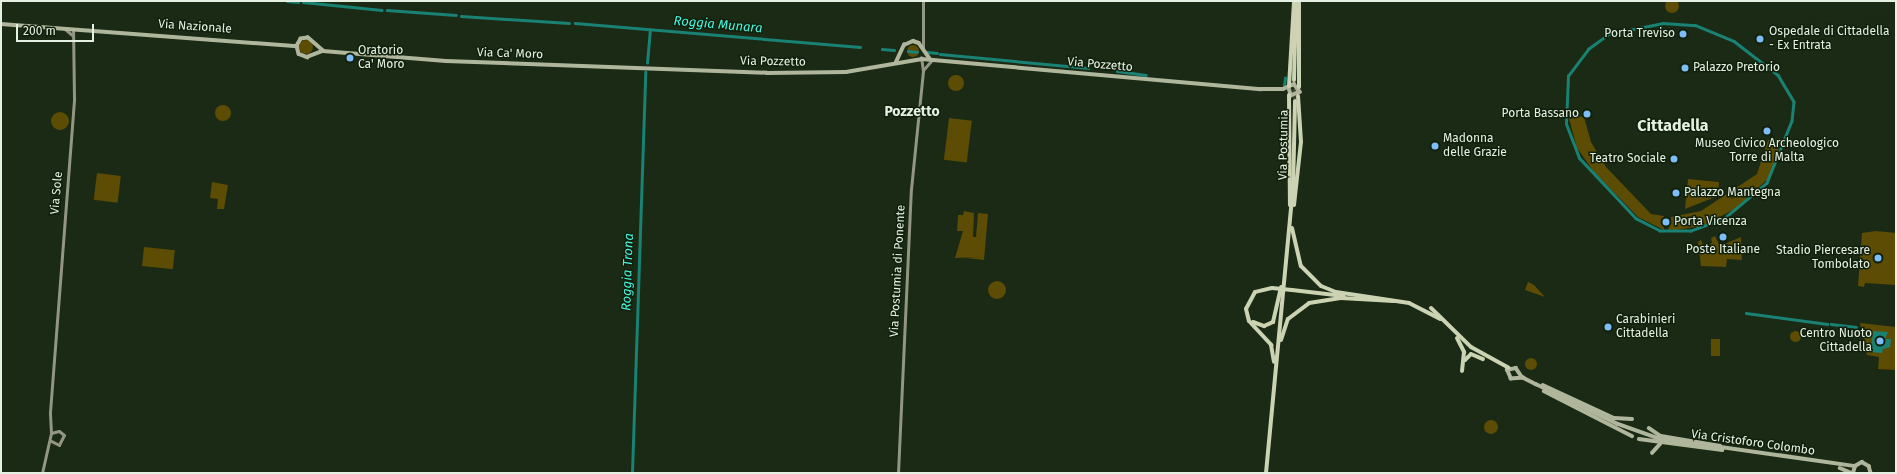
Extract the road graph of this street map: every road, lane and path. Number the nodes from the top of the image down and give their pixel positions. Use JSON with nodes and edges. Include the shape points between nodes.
{"nodes":[{"id":1,"x":923,"y":1,"type":"edge"},
{"id":2,"x":1297,"y":1,"type":"edge"},
{"id":3,"x":1,"y":24,"type":"edge"},
{"id":4,"x":62,"y":28,"type":"junction"},
{"id":5,"x":73,"y":28,"type":"junction"},
{"id":6,"x":82,"y":29,"type":"junction"},
{"id":7,"x":922,"y":33,"type":"junction"},
{"id":8,"x":73,"y":36,"type":"junction"},
{"id":9,"x":916,"y":42,"type":"junction"},
{"id":10,"x":297,"y":46,"type":"junction"},
{"id":11,"x":316,"y":46,"type":"junction"},
{"id":12,"x":291,"y":47,"type":"junction"},
{"id":13,"x":298,"y":51,"type":"junction"},
{"id":14,"x":323,"y":51,"type":"junction"},
{"id":15,"x":903,"y":53,"type":"junction"},
{"id":16,"x":313,"y":54,"type":"junction"},
{"id":17,"x":920,"y":56,"type":"junction"},
{"id":18,"x":907,"y":60,"type":"junction"},
{"id":19,"x":931,"y":61,"type":"junction"},
{"id":20,"x":936,"y":61,"type":"junction"},
{"id":21,"x":895,"y":63,"type":"junction"},
{"id":22,"x":923,"y":69,"type":"junction"},
{"id":23,"x":696,"y":71,"type":"joint"},
{"id":24,"x":1294,"y":80,"type":"tunnel mouth"},
{"id":25,"x":1288,"y":87,"type":"junction"},
{"id":26,"x":1299,"y":87,"type":"junction"},
{"id":27,"x":1262,"y":89,"type":"junction"},
{"id":28,"x":1289,"y":95,"type":"junction"},
{"id":29,"x":1298,"y":96,"type":"junction"},
{"id":30,"x":1295,"y":101,"type":"tunnel mouth"},
{"id":31,"x":1291,"y":215,"type":"junction"},
{"id":32,"x":1287,"y":253,"type":"junction"},
{"id":33,"x":1402,"y":301,"type":"junction"},
{"id":34,"x":1431,"y":308,"type":"dead end"},
{"id":35,"x":1247,"y":316,"type":"junction"},
{"id":36,"x":1442,"y":320,"type":"junction"},
{"id":37,"x":1465,"y":362,"type":"junction"},
{"id":38,"x":1492,"y":362,"type":"junction"},
{"id":39,"x":1508,"y":370,"type":"junction"},
{"id":40,"x":1462,"y":371,"type":"dead end"},
{"id":41,"x":1519,"y":373,"type":"junction"},
{"id":42,"x":1517,"y":378,"type":"junction"},
{"id":43,"x":1524,"y":378,"type":"junction"},
{"id":44,"x":1536,"y":384,"type":"junction"},
{"id":45,"x":1273,"y":396,"type":"junction"},
{"id":46,"x":1632,"y":419,"type":"dead end"},
{"id":47,"x":51,"y":421,"type":"junction"},
{"id":48,"x":1270,"y":424,"type":"junction"},
{"id":49,"x":1649,"y":428,"type":"dead end"},
{"id":50,"x":59,"y":431,"type":"junction"},
{"id":51,"x":51,"y":433,"type":"junction"},
{"id":52,"x":1632,"y":436,"type":"dead end"},
{"id":53,"x":1639,"y":439,"type":"dead end"},
{"id":54,"x":51,"y":441,"type":"junction"},
{"id":55,"x":1661,"y":444,"type":"junction"},
{"id":56,"x":57,"y":445,"type":"junction"},
{"id":57,"x":1743,"y":450,"type":"junction"},
{"id":58,"x":47,"y":453,"type":"junction"},
{"id":59,"x":1652,"y":453,"type":"dead end"},
{"id":60,"x":1829,"y":464,"type":"junction"},
{"id":61,"x":1855,"y":466,"type":"junction"},
{"id":62,"x":1870,"y":471,"type":"edge"},
{"id":63,"x":42,"y":473,"type":"edge"},
{"id":64,"x":898,"y":473,"type":"edge"},
{"id":65,"x":1266,"y":473,"type":"edge"},
{"id":66,"x":1852,"y":473,"type":"edge"},
{"id":67,"x":1877,"y":473,"type":"edge"}],
"edges":[{"from":1,"to":7,"type":"main road","name":"Via Postumia di Ponente"},
{"from":2,"to":24,"type":"highway"},
{"from":2,"to":25,"type":"highway"},
{"from":2,"to":26,"type":"highway"},
{"from":3,"to":4,"type":"main road","name":"Via Nazionale"},
{"from":4,"to":5,"type":"main road","name":"Via Nazionale"},
{"from":4,"to":8,"type":"main road"},
{"from":5,"to":6,"type":"main road","name":"Via Nazionale"},
{"from":5,"to":8,"type":"main road","name":"Via Sole"},
{"from":6,"to":8,"type":"main road"},
{"from":6,"to":12,"type":"main road","name":"Via Nazionale"},
{"from":7,"to":9,"type":"main road"},
{"from":7,"to":17,"type":"main road","name":"Via Postumia di Ponente"},
{"from":8,"to":47,"type":"main road","name":"Via Sole","via":[[74,98]]},
{"from":9,"to":15,"type":"main road","via":[[907,43]]},
{"from":9,"to":17,"type":"main road","name":"Via Pozzetto"},
{"from":10,"to":11,"type":"main road","via":[[305,37]]},
{"from":10,"to":12,"type":"main road","name":"Via Nazionale"},
{"from":10,"to":13,"type":"main road"},
{"from":11,"to":14,"type":"main road"},
{"from":11,"to":16,"type":"main road"},
{"from":12,"to":13,"type":"main road","name":"Via Nazionale"},
{"from":13,"to":16,"type":"main road","name":"Via Ca' Moro","via":[[304,56]]},
{"from":14,"to":16,"type":"main road","name":"Via Ca' Moro"},
{"from":14,"to":23,"type":"main road","name":"Via Ca' Moro","via":[[430,60]]},
{"from":15,"to":18,"type":"main road"},
{"from":15,"to":21,"type":"main road"},
{"from":17,"to":18,"type":"main road","name":"Via Pozzetto"},
{"from":17,"to":19,"type":"main road","name":"Via Pozzetto"},
{"from":17,"to":20,"type":"main road","name":"Via Pozzetto"},
{"from":17,"to":22,"type":"main road"},
{"from":17,"to":22,"type":"main road","name":"Via Postumia di Ponente"},
{"from":18,"to":21,"type":"main road","name":"Via Pozzetto"},
{"from":19,"to":20,"type":"main road","name":"Via Pozzetto"},
{"from":19,"to":22,"type":"main road"},
{"from":20,"to":27,"type":"main road","name":"Via Pozzetto"},
{"from":21,"to":23,"type":"main road","name":"Via Pozzetto","via":[[841,73]]},
{"from":22,"to":64,"type":"main road","name":"Via Postumia di Ponente","via":[[910,189]]},
{"from":25,"to":26,"type":"main road","name":"Via Pozzetto"},
{"from":25,"to":27,"type":"main road","name":"Via Pozzetto"},
{"from":25,"to":28,"type":"main road"},
{"from":26,"to":29,"type":"main road"},
{"from":27,"to":28,"type":"main road","name":"Via Pozzetto"},
{"from":28,"to":29,"type":"main road","name":"Via Pozzetto"},
{"from":28,"to":31,"type":"highway"},
{"from":29,"to":31,"type":"highway","via":[[1300,159]]},
{"from":30,"to":31,"type":"highway","name":"Via Postumia"},
{"from":31,"to":32,"type":"highway"},
{"from":31,"to":33,"type":"highway","via":[[1296,255],[1316,282],[1336,292]]},
{"from":32,"to":35,"type":"highway","via":[[1275,319],[1261,326]]},
{"from":32,"to":45,"type":"highway"},
{"from":33,"to":35,"type":"highway","bridge":true,"via":[[1272,288],[1252,294]]},
{"from":33,"to":36,"type":"highway","via":[[1425,308]]},
{"from":33,"to":45,"type":"highway","via":[[1342,298],[1300,307],[1288,319],[1282,332]]},
{"from":34,"to":36,"type":"highway"},
{"from":35,"to":48,"type":"highway","via":[[1273,350]]},
{"from":36,"to":37,"type":"highway","via":[[1462,344]]},
{"from":36,"to":38,"type":"highway"},
{"from":37,"to":38,"type":"highway","via":[[1471,354]]},
{"from":37,"to":40,"type":"highway"},
{"from":38,"to":39,"type":"highway"},
{"from":39,"to":41,"type":"main road","via":[[1515,367]]},
{"from":39,"to":42,"type":"main road","via":[[1509,378]]},
{"from":41,"to":42,"type":"main road"},
{"from":41,"to":43,"type":"main road"},
{"from":42,"to":43,"type":"main road"},
{"from":43,"to":44,"type":"main road"},
{"from":43,"to":52,"type":"main road"},
{"from":44,"to":46,"type":"main road","via":[[1616,419]]},
{"from":44,"to":57,"type":"main road","name":"Via Cristoforo Colombo","via":[[1618,424],[1675,442]]},
{"from":45,"to":48,"type":"highway"},
{"from":47,"to":50,"type":"main road"},
{"from":47,"to":51,"type":"main road","name":"Via Sole"},
{"from":48,"to":65,"type":"highway"},
{"from":49,"to":57,"type":"main road","via":[[1661,436]]},
{"from":50,"to":51,"type":"main road"},
{"from":50,"to":56,"type":"main road","via":[[64,440]]},
{"from":51,"to":54,"type":"main road","name":"Via Sole"},
{"from":53,"to":55,"type":"main road"},
{"from":54,"to":56,"type":"main road"},
{"from":54,"to":58,"type":"main road","name":"Via Sole"},
{"from":55,"to":57,"type":"main road"},
{"from":55,"to":59,"type":"main road"},
{"from":56,"to":58,"type":"main road"},
{"from":57,"to":60,"type":"main road","name":"Via Cristoforo Colombo"},
{"from":58,"to":63,"type":"main road","name":"Via Sole"},
{"from":60,"to":61,"type":"main road","name":"Via Cristoforo Colombo"},
{"from":60,"to":66,"type":"main road","name":"Via Cristoforo Colombo"},
{"from":61,"to":62,"type":"main road","name":"Via Cristoforo Colombo","via":[[1863,462]]},
{"from":61,"to":66,"type":"main road"},
{"from":62,"to":67,"type":"main road"}]}
